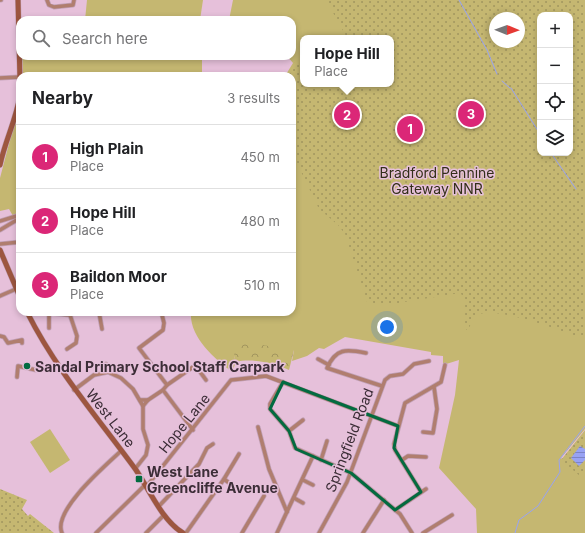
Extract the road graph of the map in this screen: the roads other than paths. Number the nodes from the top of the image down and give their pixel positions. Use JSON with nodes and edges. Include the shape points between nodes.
{"nodes":[{"id":1,"x":18,"y":0,"type":"edge"},
{"id":2,"x":47,"y":0,"type":"edge"},
{"id":3,"x":74,"y":0,"type":"edge"},
{"id":4,"x":18,"y":16,"type":"edge"},
{"id":5,"x":20,"y":60,"type":"edge"},
{"id":6,"x":20,"y":72,"type":"edge"},
{"id":7,"x":16,"y":77,"type":"edge"},
{"id":8,"x":0,"y":78,"type":"edge"},
{"id":9,"x":16,"y":115,"type":"edge"},
{"id":10,"x":3,"y":144,"type":"edge"},
{"id":11,"x":0,"y":164,"type":"edge"},
{"id":12,"x":16,"y":217,"type":"edge"},
{"id":13,"x":16,"y":219,"type":"edge"},
{"id":14,"x":0,"y":221,"type":"edge"},
{"id":15,"x":0,"y":230,"type":"edge"},
{"id":16,"x":16,"y":242,"type":"edge"},
{"id":17,"x":0,"y":244,"type":"edge"},
{"id":18,"x":0,"y":250,"type":"edge"},
{"id":19,"x":16,"y":289,"type":"joint"},
{"id":20,"x":0,"y":296,"type":"edge"},
{"id":21,"x":31,"y":316,"type":"edge"},
{"id":22,"x":49,"y":316,"type":"edge"},
{"id":23,"x":70,"y":316,"type":"edge"},
{"id":24,"x":100,"y":316,"type":"edge"},
{"id":25,"x":162,"y":316,"type":"edge"},
{"id":26,"x":49,"y":328,"type":"dead end"},
{"id":27,"x":102,"y":329,"type":"dead end"},
{"id":28,"x":0,"y":336,"type":"edge"},
{"id":29,"x":22,"y":343,"type":"dead end"},
{"id":30,"x":67,"y":349,"type":"dead end"},
{"id":31,"x":366,"y":353,"type":"dead end"},
{"id":32,"x":318,"y":359,"type":"dead end"},
{"id":33,"x":429,"y":361,"type":"dead end"},
{"id":34,"x":57,"y":364,"type":"junction"},
{"id":35,"x":106,"y":364,"type":"dead end"},
{"id":36,"x":445,"y":365,"type":"dead end"},
{"id":37,"x":328,"y":366,"type":"junction"},
{"id":38,"x":108,"y":372,"type":"junction"},
{"id":39,"x":17,"y":377,"type":"dead end"},
{"id":40,"x":206,"y":380,"type":"dead end"},
{"id":41,"x":283,"y":382,"type":"junction"},
{"id":42,"x":167,"y":385,"type":"junction"},
{"id":43,"x":382,"y":386,"type":"junction"},
{"id":44,"x":434,"y":387,"type":"junction"},
{"id":45,"x":74,"y":390,"type":"junction"},
{"id":46,"x":163,"y":390,"type":"junction"},
{"id":47,"x":140,"y":400,"type":"junction"},
{"id":48,"x":148,"y":400,"type":"junction"},
{"id":49,"x":143,"y":406,"type":"junction"},
{"id":50,"x":370,"y":416,"type":"junction"},
{"id":51,"x":303,"y":420,"type":"dead end"},
{"id":52,"x":398,"y":426,"type":"junction"},
{"id":53,"x":258,"y":427,"type":"dead end"},
{"id":54,"x":193,"y":430,"type":"junction"},
{"id":55,"x":289,"y":431,"type":"junction"},
{"id":56,"x":423,"y":432,"type":"dead end"},
{"id":57,"x":327,"y":441,"type":"dead end"},
{"id":58,"x":214,"y":444,"type":"dead end"},
{"id":59,"x":121,"y":451,"type":"junction"},
{"id":60,"x":239,"y":454,"type":"dead end"},
{"id":61,"x":313,"y":456,"type":"junction"},
{"id":62,"x":426,"y":457,"type":"dead end"},
{"id":63,"x":321,"y":460,"type":"junction"},
{"id":64,"x":402,"y":460,"type":"junction"},
{"id":65,"x":135,"y":469,"type":"junction"},
{"id":66,"x":351,"y":473,"type":"junction"},
{"id":67,"x":224,"y":480,"type":"junction"},
{"id":68,"x":303,"y":480,"type":"junction"},
{"id":69,"x":146,"y":485,"type":"junction"},
{"id":70,"x":313,"y":485,"type":"dead end"},
{"id":71,"x":233,"y":486,"type":"dead end"},
{"id":72,"x":426,"y":489,"type":"dead end"},
{"id":73,"x":421,"y":492,"type":"junction"},
{"id":74,"x":264,"y":496,"type":"dead end"},
{"id":75,"x":294,"y":498,"type":"junction"},
{"id":76,"x":384,"y":500,"type":"junction"},
{"id":77,"x":303,"y":502,"type":"dead end"},
{"id":78,"x":159,"y":506,"type":"junction"},
{"id":79,"x":395,"y":510,"type":"junction"},
{"id":80,"x":287,"y":512,"type":"junction"},
{"id":81,"x":164,"y":515,"type":"junction"},
{"id":82,"x":452,"y":515,"type":"dead end"},
{"id":83,"x":62,"y":533,"type":"edge"},
{"id":84,"x":96,"y":533,"type":"edge"},
{"id":85,"x":146,"y":533,"type":"edge"},
{"id":86,"x":183,"y":533,"type":"edge"},
{"id":87,"x":186,"y":533,"type":"edge"},
{"id":88,"x":242,"y":533,"type":"edge"},
{"id":89,"x":277,"y":533,"type":"edge"},
{"id":90,"x":319,"y":533,"type":"edge"},
{"id":91,"x":363,"y":533,"type":"edge"},
{"id":92,"x":412,"y":533,"type":"edge"},
{"id":93,"x":423,"y":533,"type":"edge"}],
"edges":[{"from":1,"to":4,"type":"street"},
{"from":2,"to":3,"type":"street","via":[[49,5],[54,7],[72,5]]},
{"from":5,"to":6,"type":"street"},
{"from":7,"to":8,"type":"street"},
{"from":9,"to":10,"type":"street"},
{"from":10,"to":11,"type":"street"},
{"from":12,"to":14,"type":"street"},
{"from":13,"to":15,"type":"street"},
{"from":16,"to":17,"type":"street"},
{"from":18,"to":19,"type":"street"},
{"from":19,"to":20,"type":"street"},
{"from":21,"to":34,"type":"street","name":"West Lane"},
{"from":22,"to":26,"type":"street"},
{"from":23,"to":30,"type":"street","via":[[78,339]]},
{"from":24,"to":27,"type":"street"},
{"from":25,"to":42,"type":"street","via":[[163,330],[139,348]]},
{"from":28,"to":29,"type":"street","via":[[8,343],[22,340]]},
{"from":31,"to":37,"type":"street","via":[[352,350],[341,352],[334,356]]},
{"from":32,"to":37,"type":"street"},
{"from":33,"to":43,"type":"street","name":"Springfield Road","via":[[412,366],[402,375],[388,377]]},
{"from":34,"to":39,"type":"street","via":[[36,370],[18,366]]},
{"from":34,"to":45,"type":"street","name":"West Lane"},
{"from":35,"to":38,"type":"street"},
{"from":36,"to":44,"type":"street","via":[[441,382]]},
{"from":37,"to":43,"type":"street"},
{"from":38,"to":45,"type":"street","via":[[94,375]]},
{"from":38,"to":47,"type":"street","via":[[125,381]]},
{"from":40,"to":42,"type":"street","via":[[198,369],[193,368]]},
{"from":41,"to":50,"type":"street"},
{"from":41,"to":54,"type":"street","name":"Hope Lane","via":[[264,376],[231,380]]},
{"from":41,"to":55,"type":"street","via":[[270,407]]},
{"from":42,"to":46,"type":"street"},
{"from":43,"to":50,"type":"street","name":"Springfield Road"},
{"from":44,"to":52,"type":"street","via":[[405,402]]},
{"from":44,"to":56,"type":"street","via":[[437,409],[432,433]]},
{"from":45,"to":59,"type":"street","name":"West Lane"},
{"from":46,"to":48,"type":"street"},
{"from":46,"to":54,"type":"street"},
{"from":47,"to":48,"type":"street"},
{"from":47,"to":49,"type":"street"},
{"from":48,"to":49,"type":"street"},
{"from":49,"to":65,"type":"street","via":[[142,425],[148,445],[147,452]]},
{"from":50,"to":52,"type":"street"},
{"from":50,"to":66,"type":"street","name":"Springfield Road"},
{"from":51,"to":55,"type":"street"},
{"from":52,"to":64,"type":"street","via":[[394,446]]},
{"from":53,"to":80,"type":"street","via":[[269,469]]},
{"from":54,"to":69,"type":"street","name":"Hope Lane"},
{"from":55,"to":61,"type":"street","via":[[295,448]]},
{"from":57,"to":63,"type":"street"},
{"from":58,"to":78,"type":"street","via":[[206,448],[199,464]]},
{"from":59,"to":65,"type":"street","name":"West Lane"},
{"from":59,"to":83,"type":"street","via":[[70,503],[62,521]]},
{"from":60,"to":67,"type":"street"},
{"from":61,"to":63,"type":"street"},
{"from":61,"to":68,"type":"street"},
{"from":62,"to":64,"type":"street","via":[[408,456]]},
{"from":63,"to":66,"type":"street"},
{"from":64,"to":73,"type":"street"},
{"from":65,"to":69,"type":"street","name":"West Lane"},
{"from":66,"to":76,"type":"street"},
{"from":66,"to":90,"type":"street","name":"Springfield Road"},
{"from":67,"to":71,"type":"street"},
{"from":67,"to":87,"type":"street"},
{"from":68,"to":70,"type":"street"},
{"from":68,"to":75,"type":"street"},
{"from":69,"to":78,"type":"street","name":"West Lane"},
{"from":69,"to":84,"type":"street","name":"Hope Lane"},
{"from":72,"to":73,"type":"street"},
{"from":73,"to":79,"type":"street"},
{"from":74,"to":88,"type":"street"},
{"from":75,"to":77,"type":"street"},
{"from":75,"to":80,"type":"street"},
{"from":76,"to":79,"type":"street"},
{"from":76,"to":91,"type":"street"},
{"from":78,"to":81,"type":"street","name":"West Lane"},
{"from":79,"to":92,"type":"street"},
{"from":80,"to":89,"type":"street"},
{"from":81,"to":85,"type":"street"},
{"from":81,"to":86,"type":"street","name":"West Lane"},
{"from":82,"to":93,"type":"street"}]}
